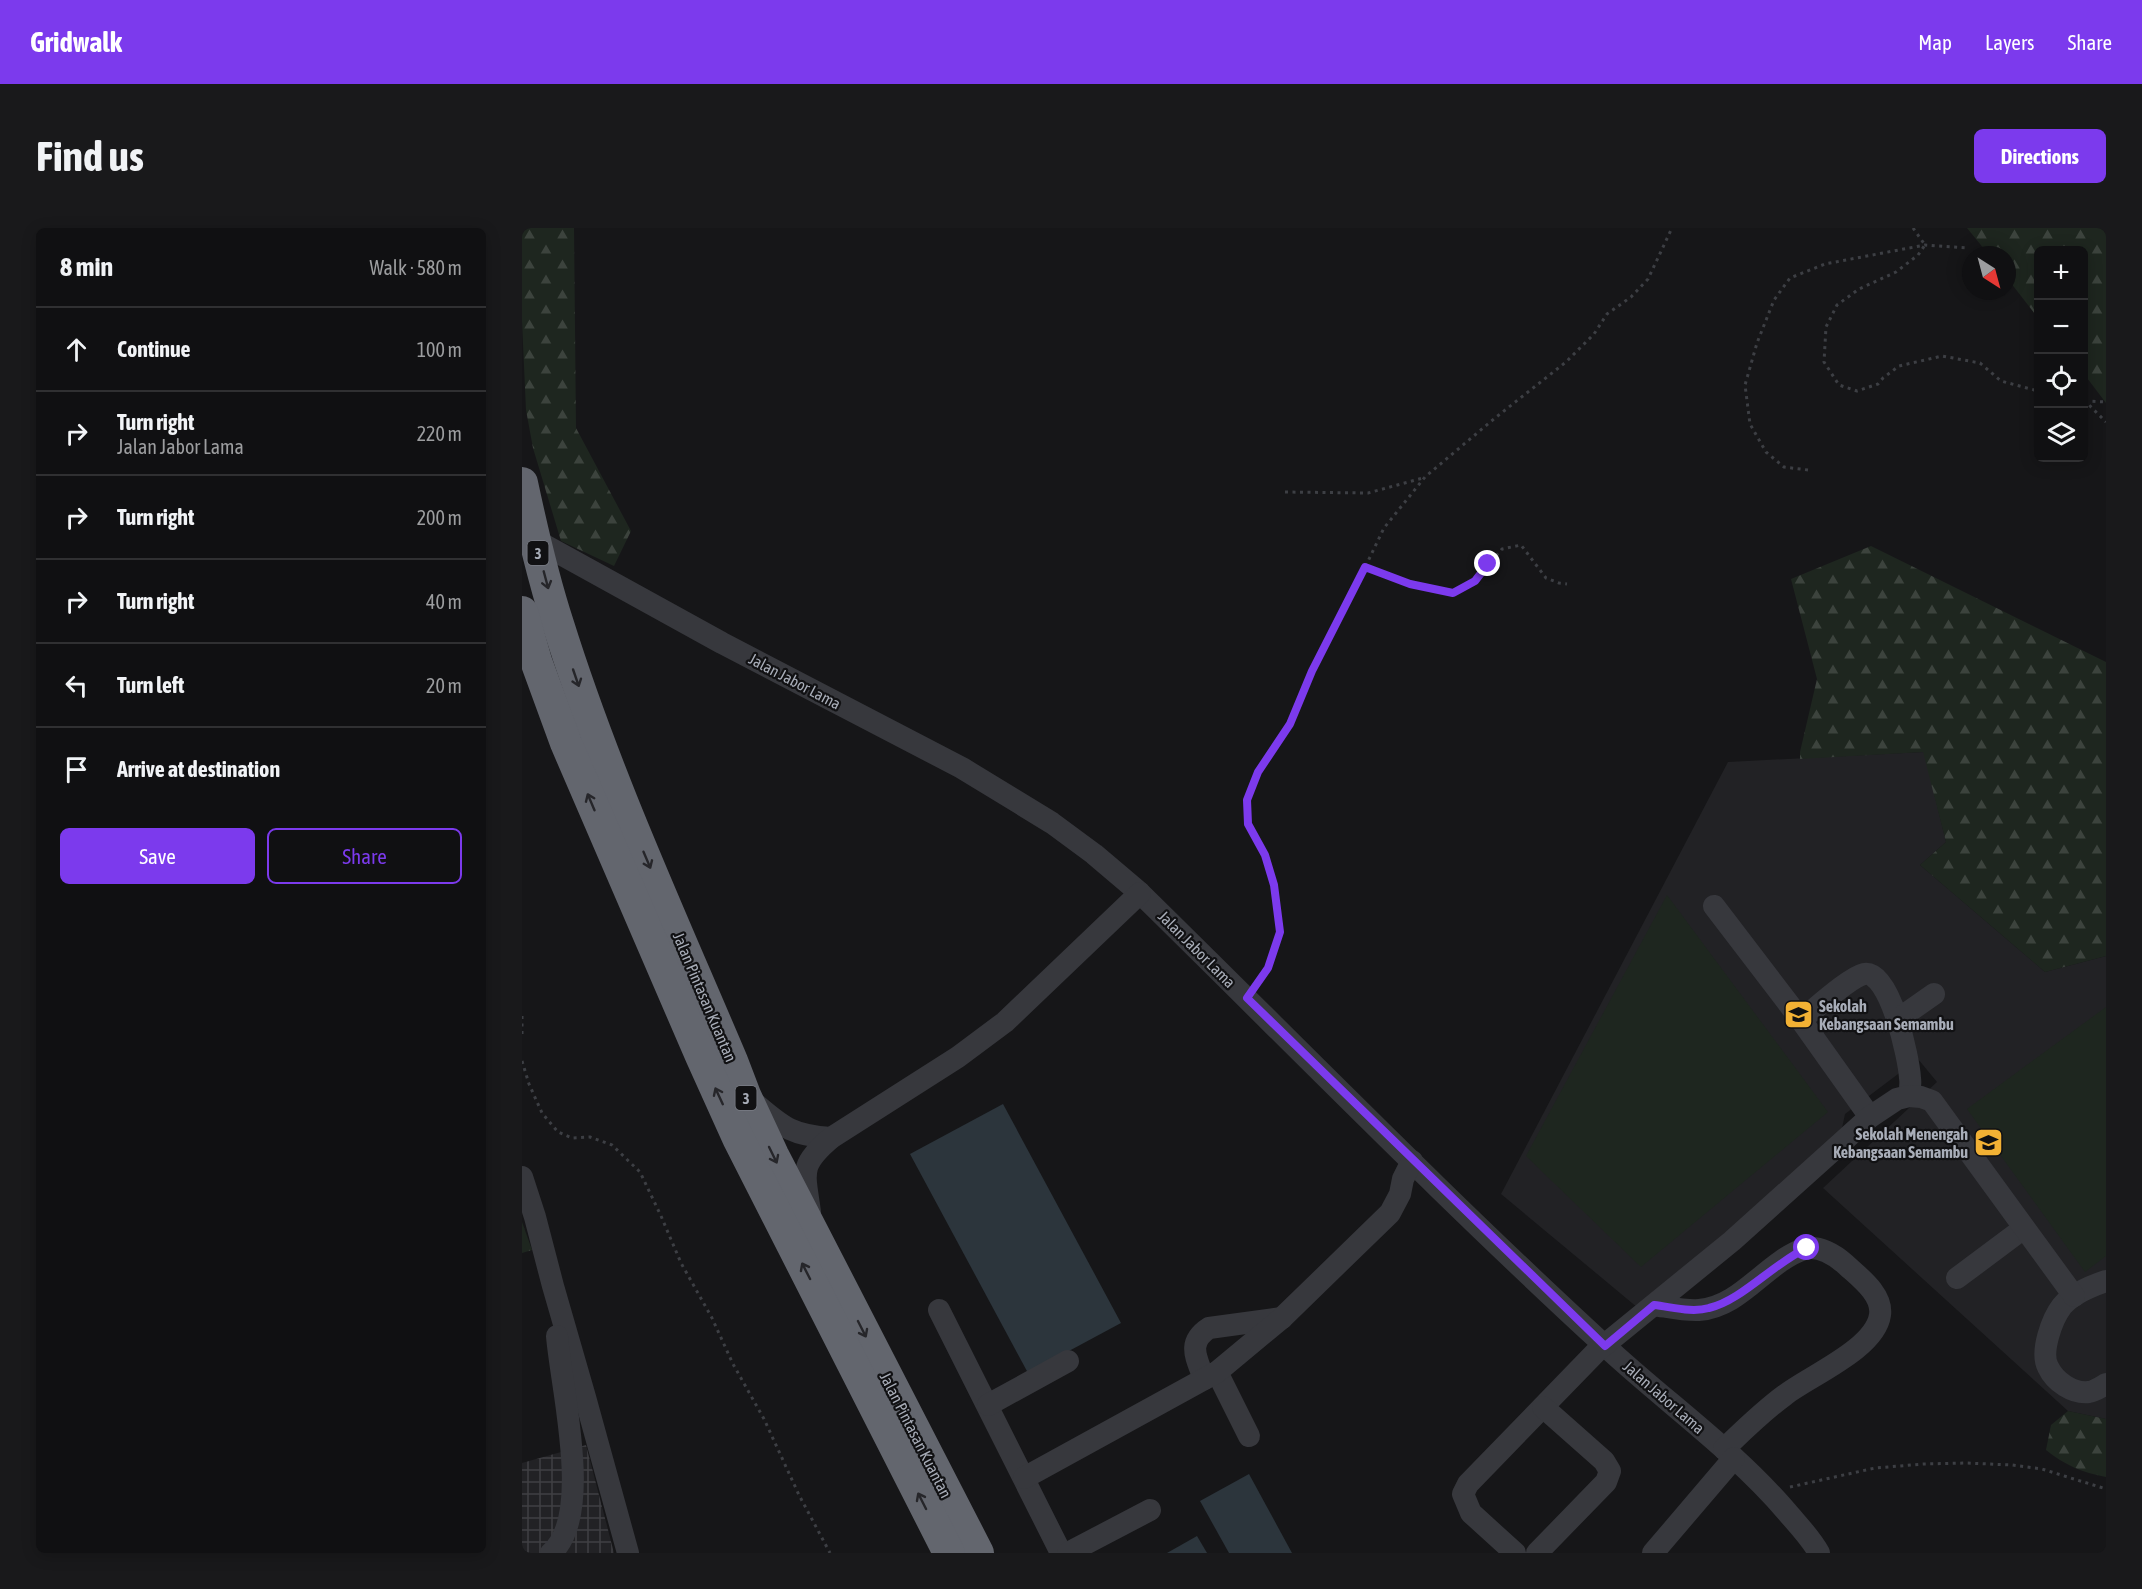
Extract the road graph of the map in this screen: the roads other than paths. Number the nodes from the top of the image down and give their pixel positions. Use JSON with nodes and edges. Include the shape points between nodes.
{"nodes":[{"id":1,"x":522,"y":483,"type":"edge"},
{"id":2,"x":522,"y":533,"type":"edge"},
{"id":3,"x":527,"y":644,"type":"edge"},
{"id":4,"x":1140,"y":892,"type":"junction"},
{"id":5,"x":1714,"y":906,"type":"dead end"},
{"id":6,"x":1934,"y":994,"type":"dead end"},
{"id":7,"x":1801,"y":1020,"type":"junction"},
{"id":8,"x":1897,"y":1020,"type":"junction"},
{"id":9,"x":745,"y":1095,"type":"junction"},
{"id":10,"x":1909,"y":1096,"type":"junction"},
{"id":11,"x":1870,"y":1117,"type":"junction"},
{"id":12,"x":831,"y":1138,"type":"junction"},
{"id":13,"x":1412,"y":1161,"type":"junction"},
{"id":14,"x":522,"y":1177,"type":"edge"},
{"id":15,"x":2024,"y":1228,"type":"junction"},
{"id":16,"x":814,"y":1237,"type":"junction"},
{"id":17,"x":1957,"y":1278,"type":"dead end"},
{"id":18,"x":2106,"y":1281,"type":"edge"},
{"id":19,"x":553,"y":1286,"type":"junction"},
{"id":20,"x":2074,"y":1296,"type":"junction"},
{"id":21,"x":1654,"y":1305,"type":"junction"},
{"id":22,"x":939,"y":1310,"type":"dead end"},
{"id":23,"x":1282,"y":1318,"type":"junction"},
{"id":24,"x":1605,"y":1346,"type":"junction"},
{"id":25,"x":1068,"y":1360,"type":"dead end"},
{"id":26,"x":1211,"y":1375,"type":"junction"},
{"id":27,"x":2106,"y":1384,"type":"edge"},
{"id":28,"x":988,"y":1405,"type":"junction"},
{"id":29,"x":1543,"y":1407,"type":"junction"},
{"id":30,"x":1249,"y":1436,"type":"dead end"},
{"id":31,"x":1729,"y":1454,"type":"junction"},
{"id":32,"x":1024,"y":1478,"type":"junction"},
{"id":33,"x":1150,"y":1510,"type":"dead end"},
{"id":34,"x":551,"y":1553,"type":"edge"},
{"id":35,"x":628,"y":1553,"type":"edge"},
{"id":36,"x":948,"y":1553,"type":"edge"},
{"id":37,"x":978,"y":1553,"type":"edge"},
{"id":38,"x":1061,"y":1553,"type":"edge"},
{"id":39,"x":1068,"y":1553,"type":"edge"},
{"id":40,"x":1515,"y":1553,"type":"edge"},
{"id":41,"x":1537,"y":1553,"type":"edge"},
{"id":42,"x":1653,"y":1553,"type":"edge"},
{"id":43,"x":1819,"y":1553,"type":"edge"}],
"edges":[{"from":1,"to":9,"type":"highway","name":"Jalan Pintasan Kuantan","number":"3","one_way":true,"via":[[557,623],[585,705]]},
{"from":2,"to":4,"type":"street","name":"Jalan Jabor Lama","via":[[962,768],[1052,823]]},
{"from":36,"to":3,"type":"highway","name":"Jalan Pintasan Kuantan","number":"3","one_way":true,"via":[[738,1138],[611,849]]},
{"from":4,"to":12,"type":"street","via":[[1005,1022],[958,1057]]},
{"from":4,"to":13,"type":"street","name":"Jalan Jabor Lama"},
{"from":5,"to":7,"type":"street"},
{"from":6,"to":8,"type":"street"},
{"from":7,"to":8,"type":"street","via":[[1853,980],[1870,974],[1892,1001]]},
{"from":7,"to":11,"type":"street"},
{"from":8,"to":10,"type":"street","via":[[1908,1060]]},
{"from":9,"to":12,"type":"street","via":[[789,1130]]},
{"from":9,"to":16,"type":"highway","name":"Jalan Pintasan Kuantan","number":"3","one_way":true},
{"from":10,"to":11,"type":"street","via":[[1897,1099]]},
{"from":10,"to":15,"type":"street","via":[[1932,1101]]},
{"from":11,"to":21,"type":"street"},
{"from":12,"to":16,"type":"street","via":[[816,1150],[805,1169]]},
{"from":13,"to":23,"type":"street","via":[[1390,1213]]},
{"from":13,"to":24,"type":"street","name":"Jalan Jabor Lama"},
{"from":14,"to":19,"type":"street"},
{"from":15,"to":17,"type":"street"},
{"from":15,"to":20,"type":"street"},
{"from":16,"to":37,"type":"highway","name":"Jalan Pintasan Kuantan","number":"3","one_way":true},
{"from":18,"to":20,"type":"street"},
{"from":19,"to":34,"type":"street","via":[[572,1453],[573,1504],[567,1529]]},
{"from":19,"to":35,"type":"street"},
{"from":20,"to":27,"type":"street","via":[[2052,1322],[2047,1366],[2069,1388],[2082,1392],[2092,1392]]},
{"from":21,"to":24,"type":"street"},
{"from":21,"to":31,"type":"street","via":[[1710,1308],[1807,1248],[1839,1259],[1878,1301],[1877,1326],[1866,1341],[1764,1411]]},
{"from":22,"to":28,"type":"street"},
{"from":23,"to":26,"type":"street"},
{"from":23,"to":26,"type":"street","via":[[1209,1328],[1199,1335],[1195,1352]]},
{"from":24,"to":29,"type":"street"},
{"from":24,"to":31,"type":"street","name":"Jalan Jabor Lama"},
{"from":25,"to":28,"type":"street"},
{"from":26,"to":30,"type":"street"},
{"from":26,"to":32,"type":"street"},
{"from":28,"to":32,"type":"street"},
{"from":29,"to":40,"type":"street","via":[[1468,1484],[1463,1494],[1471,1513]]},
{"from":29,"to":41,"type":"street","via":[[1604,1461],[1610,1471],[1606,1482]]},
{"from":31,"to":42,"type":"street"},
{"from":31,"to":43,"type":"street","name":"Jalan Jabor Lama","via":[[1772,1494]]},
{"from":32,"to":38,"type":"street"},
{"from":33,"to":39,"type":"street"}]}
